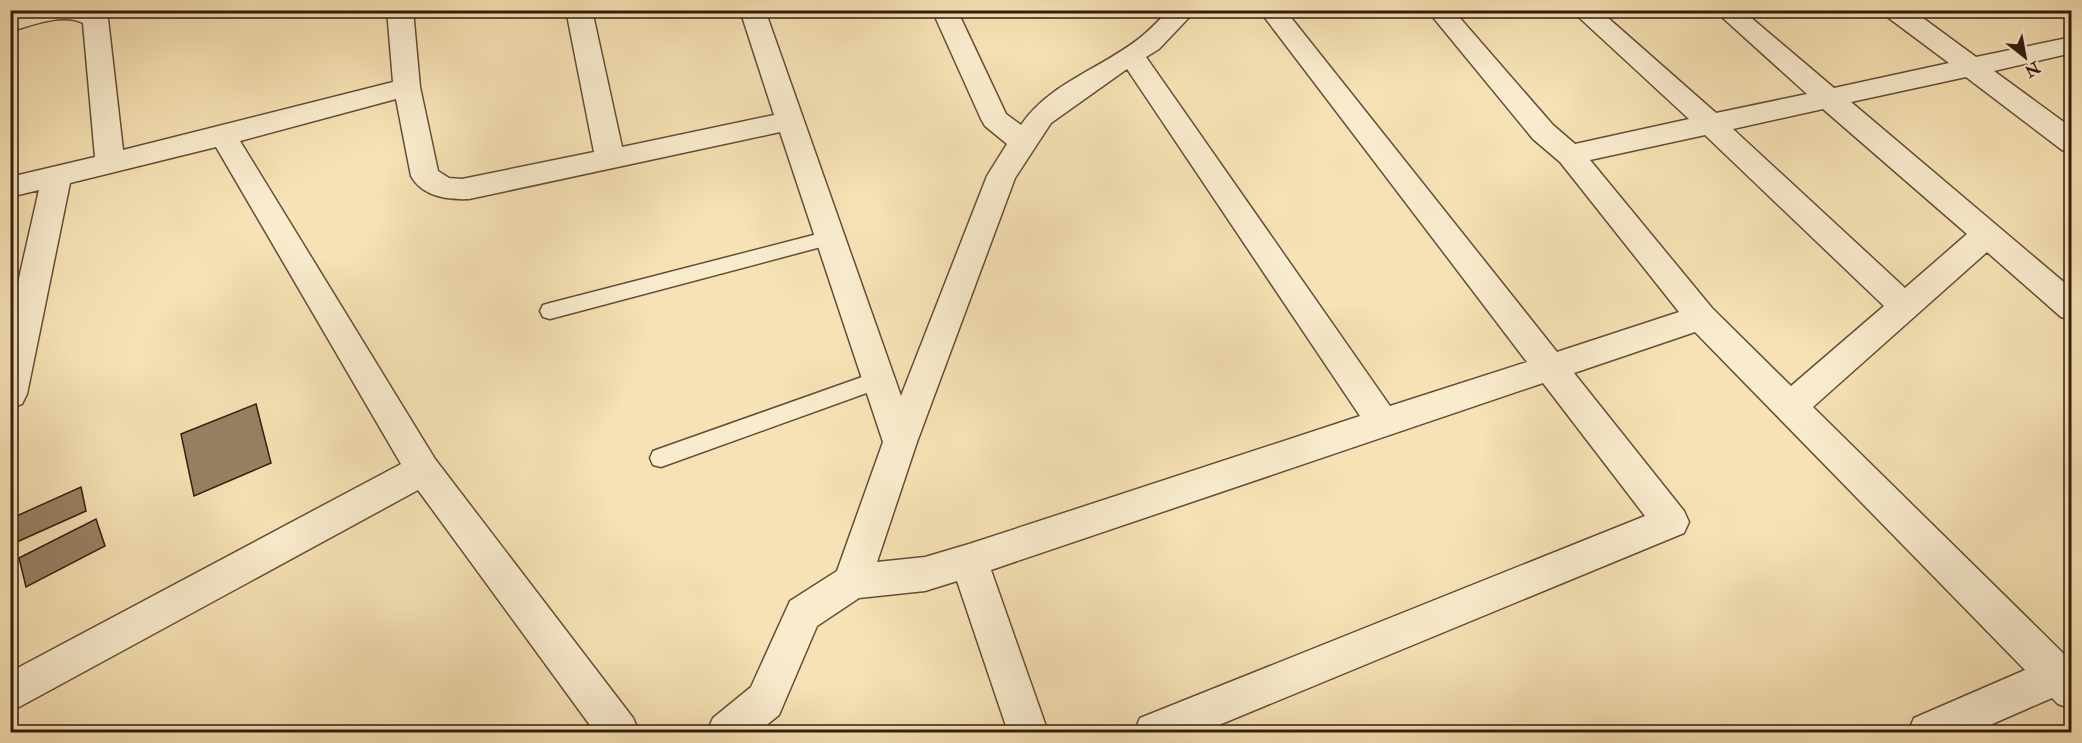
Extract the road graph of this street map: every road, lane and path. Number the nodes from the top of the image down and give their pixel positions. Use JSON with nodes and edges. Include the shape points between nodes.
{"nodes":[{"id":1,"x":400,"y":10,"type":"edge"},
{"id":2,"x":579,"y":10,"type":"edge"},
{"id":3,"x":752,"y":10,"type":"edge"},
{"id":4,"x":944,"y":10,"type":"edge"},
{"id":5,"x":1185,"y":10,"type":"edge"},
{"id":6,"x":1271,"y":10,"type":"edge"},
{"id":7,"x":1439,"y":10,"type":"edge"},
{"id":8,"x":1583,"y":10,"type":"edge"},
{"id":9,"x":1726,"y":10,"type":"edge"},
{"id":10,"x":1895,"y":10,"type":"edge"},
{"id":11,"x":87,"y":12,"type":"edge"},
{"id":12,"x":10,"y":23,"type":"edge"},
{"id":13,"x":2072,"y":45,"type":"edge"},
{"id":14,"x":1131,"y":55,"type":"junction"},
{"id":15,"x":1971,"y":67,"type":"junction"},
{"id":16,"x":407,"y":87,"type":"junction"},
{"id":17,"x":1828,"y":99,"type":"junction"},
{"id":18,"x":789,"y":121,"type":"junction"},
{"id":19,"x":1711,"y":124,"type":"junction"},
{"id":20,"x":223,"y":136,"type":"junction"},
{"id":21,"x":1024,"y":142,"type":"junction"},
{"id":22,"x":2072,"y":143,"type":"edge"},
{"id":23,"x":1570,"y":155,"type":"junction"},
{"id":24,"x":610,"y":159,"type":"junction"},
{"id":25,"x":110,"y":164,"type":"junction"},
{"id":26,"x":57,"y":176,"type":"junction"},
{"id":27,"x":10,"y":187,"type":"edge"},
{"id":28,"x":1987,"y":234,"type":"junction"},
{"id":29,"x":829,"y":238,"type":"junction"},
{"id":30,"x":1905,"y":307,"type":"junction"},
{"id":31,"x":2072,"y":308,"type":"edge"},
{"id":32,"x":550,"y":311,"type":"dead end"},
{"id":33,"x":1701,"y":317,"type":"junction"},
{"id":34,"x":1551,"y":365,"type":"junction"},
{"id":35,"x":879,"y":380,"type":"junction"},
{"id":36,"x":10,"y":394,"type":"edge"},
{"id":37,"x":1790,"y":407,"type":"junction"},
{"id":38,"x":1383,"y":423,"type":"junction"},
{"id":39,"x":900,"y":442,"type":"junction"},
{"id":40,"x":661,"y":458,"type":"dead end"},
{"id":41,"x":423,"y":470,"type":"junction"},
{"id":42,"x":969,"y":561,"type":"junction"},
{"id":43,"x":852,"y":582,"type":"junction"},
{"id":44,"x":2067,"y":679,"type":"edge"},
{"id":45,"x":10,"y":693,"type":"edge"},
{"id":46,"x":619,"y":732,"type":"edge"},
{"id":47,"x":727,"y":732,"type":"edge"},
{"id":48,"x":1028,"y":732,"type":"edge"},
{"id":49,"x":1154,"y":732,"type":"edge"},
{"id":50,"x":1928,"y":732,"type":"edge"}],
"edges":[{"from":1,"to":16,"type":"street"},
{"from":2,"to":24,"type":"street"},
{"from":3,"to":18,"type":"street"},
{"from":4,"to":21,"type":"street","via":[[995,119]]},
{"from":5,"to":14,"type":"street"},
{"from":6,"to":34,"type":"street"},
{"from":7,"to":23,"type":"street","via":[[1543,132]]},
{"from":8,"to":19,"type":"street"},
{"from":9,"to":17,"type":"street"},
{"from":10,"to":15,"type":"street"},
{"from":11,"to":12,"type":"street"},
{"from":11,"to":25,"type":"street","via":[[95,19]]},
{"from":13,"to":15,"type":"street"},
{"from":14,"to":21,"type":"street","via":[[1041,116]]},
{"from":14,"to":38,"type":"street"},
{"from":15,"to":17,"type":"street"},
{"from":15,"to":22,"type":"street"},
{"from":16,"to":20,"type":"street"},
{"from":16,"to":24,"type":"street","via":[[425,176],[447,190]]},
{"from":17,"to":19,"type":"street"},
{"from":17,"to":28,"type":"street"},
{"from":18,"to":24,"type":"street"},
{"from":18,"to":29,"type":"street"},
{"from":19,"to":23,"type":"street"},
{"from":19,"to":30,"type":"street"},
{"from":20,"to":25,"type":"street"},
{"from":20,"to":41,"type":"street"},
{"from":21,"to":39,"type":"street","via":[[1001,176]]},
{"from":23,"to":33,"type":"street"},
{"from":25,"to":26,"type":"street"},
{"from":26,"to":27,"type":"street"},
{"from":26,"to":36,"type":"street"},
{"from":28,"to":30,"type":"street"},
{"from":28,"to":31,"type":"street"},
{"from":29,"to":32,"type":"lane"},
{"from":29,"to":35,"type":"street"},
{"from":30,"to":37,"type":"street"},
{"from":33,"to":34,"type":"street"},
{"from":33,"to":37,"type":"street"},
{"from":34,"to":38,"type":"street"},
{"from":34,"to":49,"type":"street","via":[[1671,522]]},
{"from":35,"to":39,"type":"street"},
{"from":35,"to":40,"type":"lane"},
{"from":37,"to":44,"type":"street"},
{"from":38,"to":42,"type":"street"},
{"from":39,"to":43,"type":"street"},
{"from":41,"to":45,"type":"street"},
{"from":41,"to":46,"type":"street"},
{"from":42,"to":43,"type":"street","via":[[925,574]]},
{"from":42,"to":48,"type":"street"},
{"from":43,"to":47,"type":"street","via":[[803,614],[765,701]]},
{"from":44,"to":50,"type":"street"}]}
